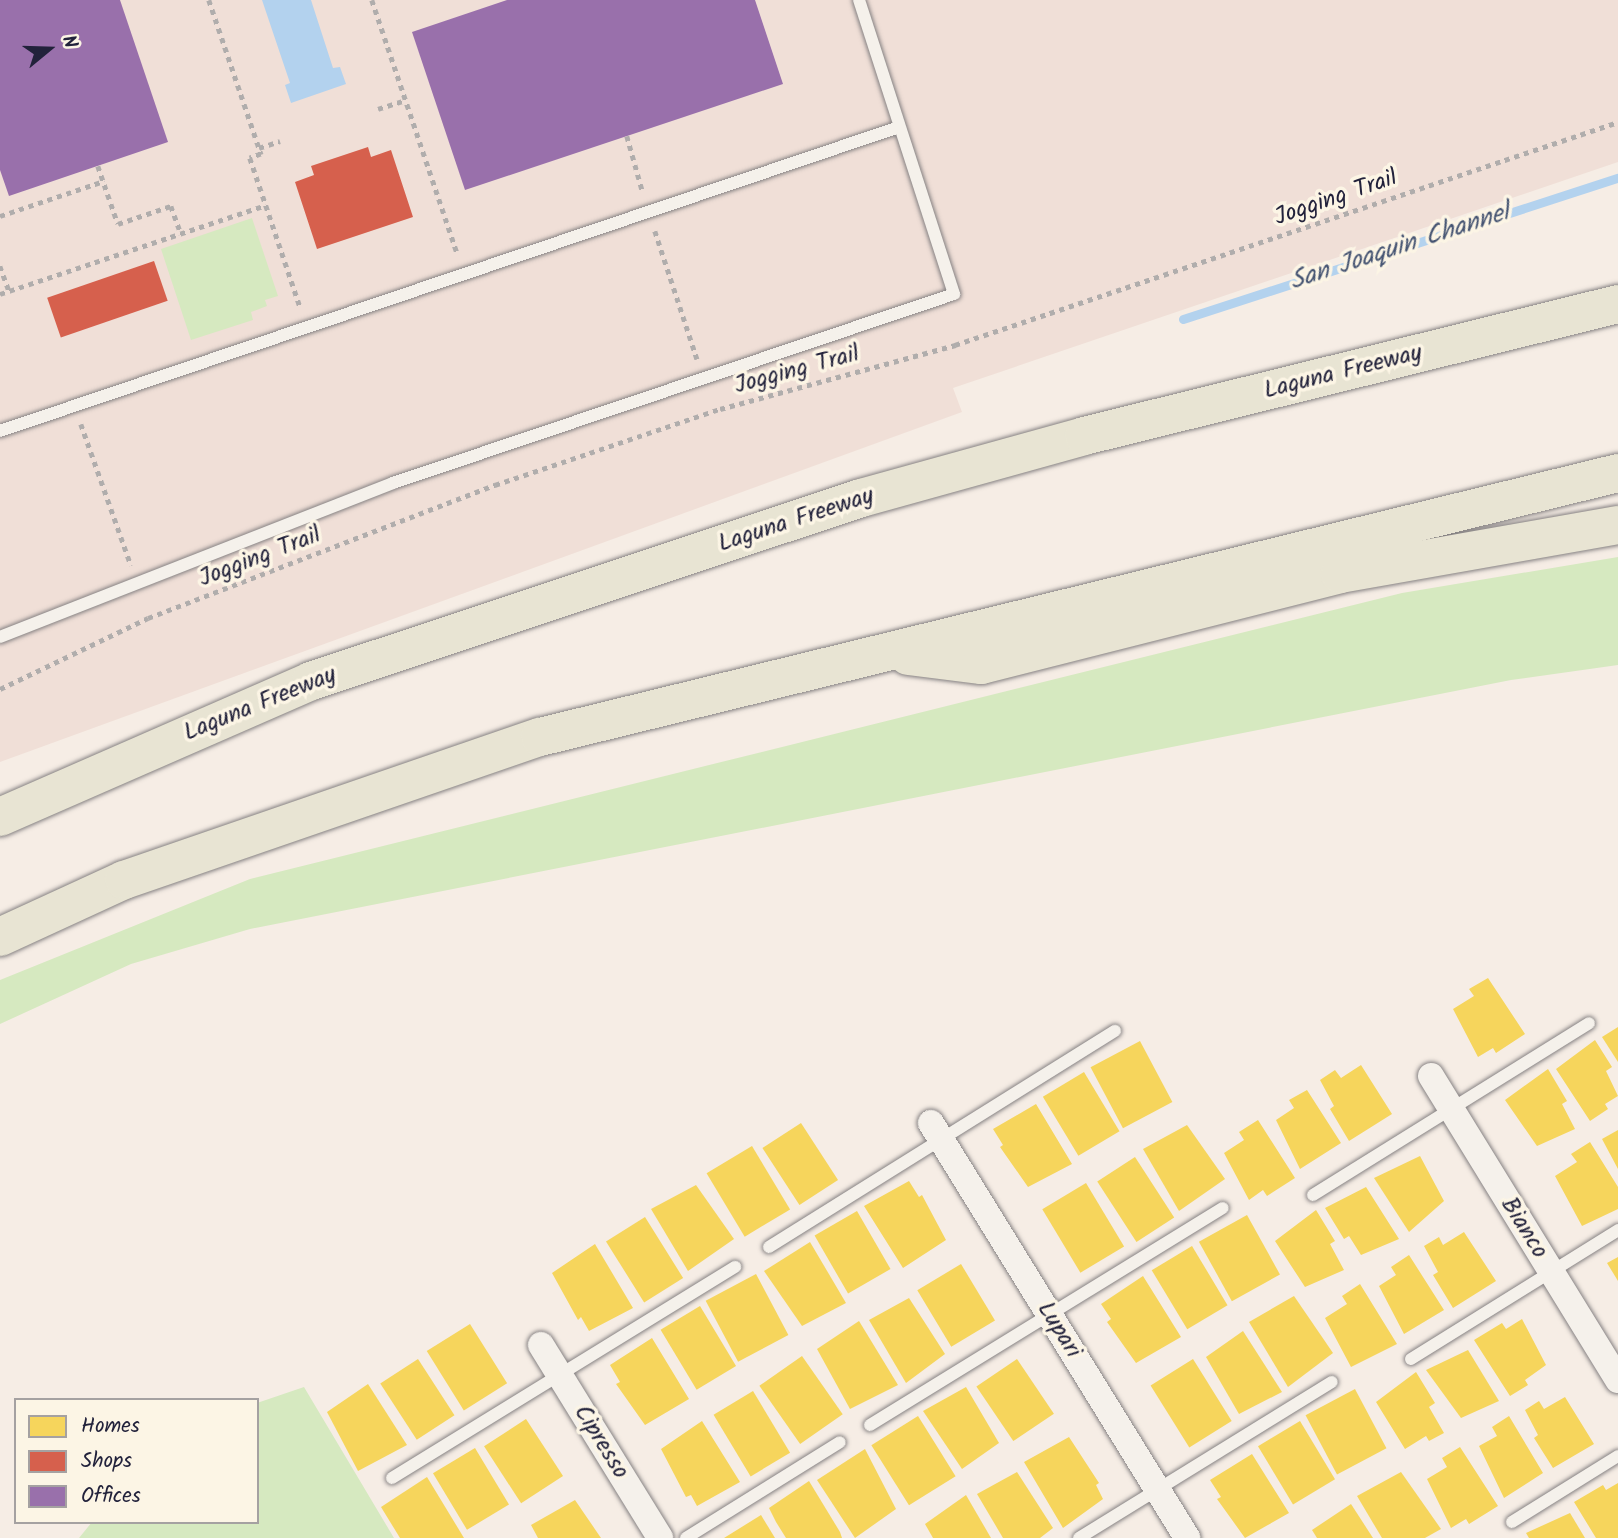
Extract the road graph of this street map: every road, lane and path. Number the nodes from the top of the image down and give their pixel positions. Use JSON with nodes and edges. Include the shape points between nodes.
{"nodes":[{"id":1,"x":209,"y":0,"type":"edge"},
{"id":2,"x":372,"y":0,"type":"edge"},
{"id":3,"x":859,"y":0,"type":"edge"},
{"id":4,"x":405,"y":100,"type":"junction"},
{"id":5,"x":378,"y":109,"type":"dead end"},
{"id":6,"x":1618,"y":122,"type":"edge"},
{"id":7,"x":899,"y":127,"type":"junction"},
{"id":8,"x":627,"y":136,"type":"dead end"},
{"id":9,"x":279,"y":141,"type":"dead end"},
{"id":10,"x":259,"y":148,"type":"junction"},
{"id":11,"x":98,"y":166,"type":"dead end"},
{"id":12,"x":104,"y":181,"type":"junction"},
{"id":13,"x":265,"y":205,"type":"junction"},
{"id":14,"x":649,"y":211,"type":"junction"},
{"id":15,"x":0,"y":216,"type":"edge"},
{"id":16,"x":181,"y":234,"type":"junction"},
{"id":17,"x":0,"y":265,"type":"edge"},
{"id":18,"x":464,"y":274,"type":"junction"},
{"id":19,"x":1618,"y":284,"type":"edge"},
{"id":20,"x":9,"y":291,"type":"junction"},
{"id":21,"x":0,"y":294,"type":"edge"},
{"id":22,"x":1618,"y":304,"type":"edge"},
{"id":23,"x":307,"y":327,"type":"junction"},
{"id":24,"x":1498,"y":334,"type":"junction"},
{"id":25,"x":703,"y":376,"type":"junction"},
{"id":26,"x":71,"y":407,"type":"junction"},
{"id":27,"x":0,"y":431,"type":"edge"},
{"id":28,"x":1618,"y":473,"type":"edge"},
{"id":29,"x":1618,"y":524,"type":"edge"},
{"id":30,"x":137,"y":583,"type":"junction"},
{"id":31,"x":0,"y":637,"type":"edge"},
{"id":32,"x":886,"y":653,"type":"junction"},
{"id":33,"x":0,"y":690,"type":"edge"},
{"id":34,"x":0,"y":817,"type":"edge"},
{"id":35,"x":0,"y":937,"type":"edge"},
{"id":36,"x":1590,"y":1023,"type":"dead end"},
{"id":37,"x":1115,"y":1031,"type":"dead end"},
{"id":38,"x":1431,"y":1076,"type":"dead end"},
{"id":39,"x":1451,"y":1109,"type":"junction"},
{"id":40,"x":936,"y":1132,"type":"junction"},
{"id":41,"x":1313,"y":1195,"type":"dead end"},
{"id":42,"x":1223,"y":1208,"type":"dead end"},
{"id":43,"x":1618,"y":1230,"type":"edge"},
{"id":44,"x":769,"y":1247,"type":"dead end"},
{"id":45,"x":735,"y":1267,"type":"dead end"},
{"id":46,"x":1551,"y":1272,"type":"junction"},
{"id":47,"x":1049,"y":1315,"type":"junction"},
{"id":48,"x":541,"y":1345,"type":"dead end"},
{"id":49,"x":1411,"y":1359,"type":"dead end"},
{"id":50,"x":560,"y":1375,"type":"junction"},
{"id":51,"x":1618,"y":1380,"type":"edge"},
{"id":52,"x":1332,"y":1382,"type":"dead end"},
{"id":53,"x":870,"y":1425,"type":"dead end"},
{"id":54,"x":840,"y":1442,"type":"dead end"},
{"id":55,"x":1618,"y":1456,"type":"edge"},
{"id":56,"x":391,"y":1478,"type":"dead end"},
{"id":57,"x":1157,"y":1490,"type":"junction"},
{"id":58,"x":1511,"y":1522,"type":"dead end"},
{"id":59,"x":660,"y":1538,"type":"edge"},
{"id":60,"x":686,"y":1538,"type":"edge"},
{"id":61,"x":1079,"y":1538,"type":"edge"},
{"id":62,"x":1187,"y":1538,"type":"edge"}],
"edges":[{"from":1,"to":10,"type":"path"},
{"from":2,"to":4,"type":"path"},
{"from":3,"to":7,"type":"lane"},
{"from":4,"to":5,"type":"path"},
{"from":4,"to":18,"type":"path"},
{"from":6,"to":33,"type":"path","name":"Jogging Trail","via":[[955,345],[720,409],[495,485],[148,618]]},
{"from":7,"to":14,"type":"lane"},
{"from":7,"to":25,"type":"lane","via":[[954,294]]},
{"from":8,"to":14,"type":"path"},
{"from":9,"to":10,"type":"path"},
{"from":10,"to":13,"type":"path","via":[[261,154],[250,158]]},
{"from":11,"to":12,"type":"path"},
{"from":12,"to":15,"type":"path"},
{"from":12,"to":16,"type":"path","via":[[118,224],[171,206]]},
{"from":13,"to":16,"type":"path"},
{"from":13,"to":23,"type":"path"},
{"from":14,"to":18,"type":"lane"},
{"from":14,"to":25,"type":"path"},
{"from":16,"to":20,"type":"path"},
{"from":17,"to":20,"type":"path"},
{"from":18,"to":23,"type":"lane"},
{"from":19,"to":24,"type":"highway"},
{"from":20,"to":21,"type":"path"},
{"from":22,"to":24,"type":"highway","name":"Laguna Freeway"},
{"from":23,"to":26,"type":"lane"},
{"from":24,"to":34,"type":"highway","name":"Laguna Freeway","via":[[1084,436],[861,498],[311,681]]},
{"from":25,"to":30,"type":"lane","via":[[393,483]]},
{"from":26,"to":27,"type":"lane"},
{"from":26,"to":30,"type":"path","via":[[84,428]]},
{"from":28,"to":32,"type":"highway"},
{"from":29,"to":32,"type":"highway","via":[[1340,574],[981,665]]},
{"from":30,"to":31,"type":"lane"},
{"from":32,"to":35,"type":"highway","via":[[540,737],[124,880]]},
{"from":36,"to":39,"type":"lane"},
{"from":37,"to":40,"type":"lane"},
{"from":38,"to":39,"type":"street","name":"Bianco"},
{"from":39,"to":41,"type":"lane"},
{"from":39,"to":46,"type":"street","name":"Bianco"},
{"from":40,"to":44,"type":"lane"},
{"from":40,"to":47,"type":"street","name":"Lupari"},
{"from":42,"to":47,"type":"lane"},
{"from":43,"to":46,"type":"lane"},
{"from":45,"to":50,"type":"lane"},
{"from":46,"to":49,"type":"lane"},
{"from":46,"to":51,"type":"street","name":"Bianco"},
{"from":47,"to":53,"type":"lane"},
{"from":47,"to":57,"type":"street","name":"Lupari"},
{"from":48,"to":50,"type":"street","name":"Cipresso"},
{"from":50,"to":56,"type":"lane"},
{"from":50,"to":59,"type":"street","name":"Cipresso"},
{"from":52,"to":57,"type":"lane"},
{"from":54,"to":60,"type":"lane"},
{"from":55,"to":58,"type":"lane"},
{"from":57,"to":61,"type":"lane"},
{"from":57,"to":62,"type":"street","name":"Lupari"}]}
